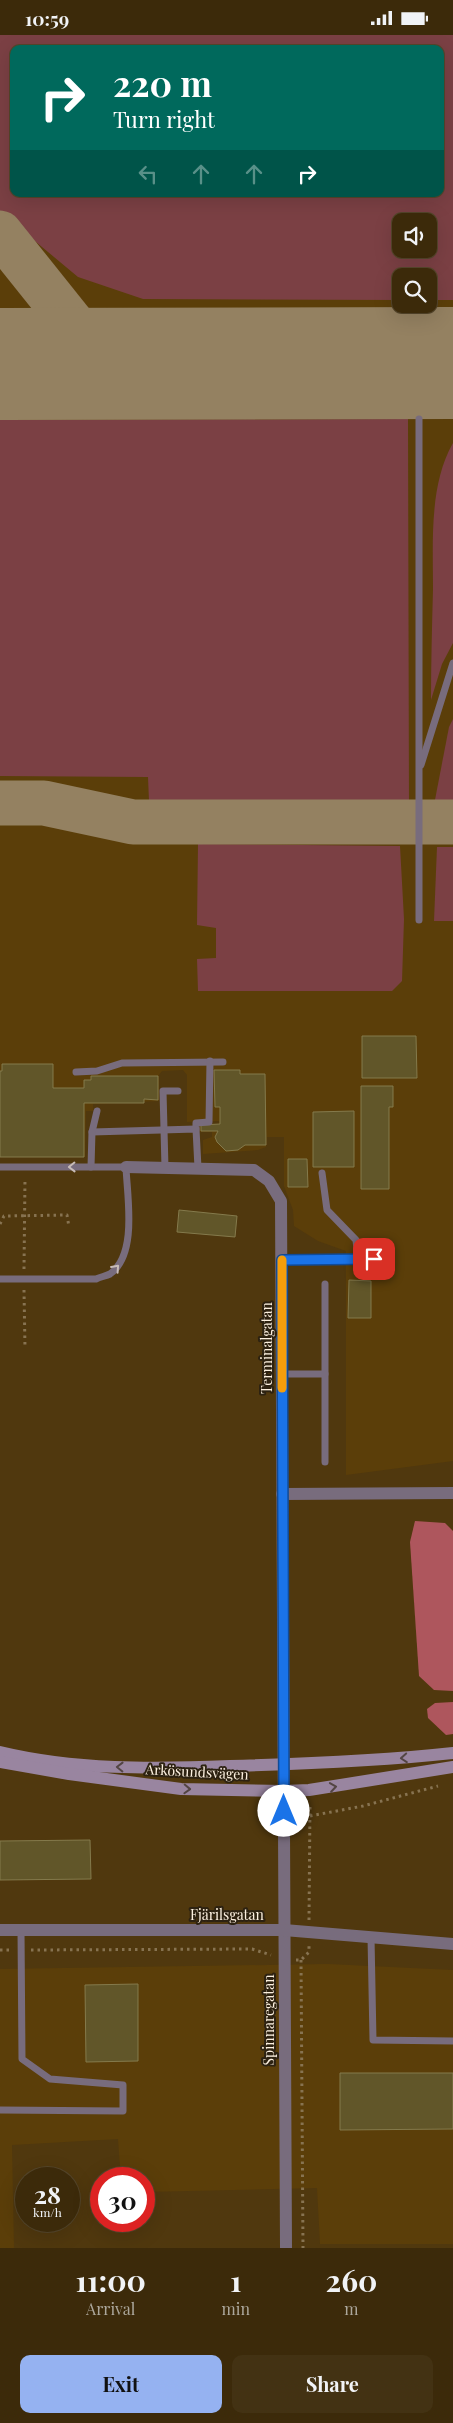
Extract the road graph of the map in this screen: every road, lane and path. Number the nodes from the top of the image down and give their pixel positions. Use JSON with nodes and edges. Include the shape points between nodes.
{"nodes":[{"id":1,"x":419,"y":419,"type":"dead end"},
{"id":2,"x":453,"y":663,"type":"edge"},
{"id":3,"x":418,"y":774,"type":"junction"},
{"id":4,"x":419,"y":920,"type":"dead end"},
{"id":5,"x":210,"y":1061,"type":"junction"},
{"id":6,"x":223,"y":1062,"type":"dead end"},
{"id":7,"x":76,"y":1072,"type":"dead end"},
{"id":8,"x":178,"y":1091,"type":"dead end"},
{"id":9,"x":97,"y":1111,"type":"dead end"},
{"id":10,"x":196,"y":1129,"type":"junction"},
{"id":11,"x":92,"y":1131,"type":"junction"},
{"id":12,"x":164,"y":1131,"type":"junction"},
{"id":13,"x":0,"y":1167,"type":"edge"},
{"id":14,"x":25,"y":1167,"type":"junction"},
{"id":15,"x":91,"y":1167,"type":"junction"},
{"id":16,"x":126,"y":1167,"type":"junction"},
{"id":17,"x":165,"y":1168,"type":"junction"},
{"id":18,"x":198,"y":1168,"type":"junction"},
{"id":19,"x":322,"y":1173,"type":"dead end"},
{"id":20,"x":24,"y":1216,"type":"junction"},
{"id":21,"x":0,"y":1224,"type":"edge"},
{"id":22,"x":70,"y":1227,"type":"dead end"},
{"id":23,"x":374,"y":1259,"type":"dead end"},
{"id":24,"x":282,"y":1260,"type":"junction"},
{"id":25,"x":358,"y":1261,"type":"junction"},
{"id":26,"x":0,"y":1279,"type":"edge"},
{"id":27,"x":24,"y":1279,"type":"junction"},
{"id":28,"x":325,"y":1284,"type":"dead end"},
{"id":29,"x":25,"y":1348,"type":"dead end"},
{"id":30,"x":282,"y":1374,"type":"junction"},
{"id":31,"x":325,"y":1374,"type":"junction"},
{"id":32,"x":324,"y":1462,"type":"dead end"},
{"id":33,"x":453,"y":1493,"type":"edge"},
{"id":34,"x":282,"y":1494,"type":"junction"},
{"id":35,"x":0,"y":1752,"type":"edge"},
{"id":36,"x":453,"y":1753,"type":"edge"},
{"id":37,"x":0,"y":1762,"type":"edge"},
{"id":38,"x":284,"y":1765,"type":"junction"},
{"id":39,"x":453,"y":1767,"type":"edge"},
{"id":40,"x":444,"y":1785,"type":"dead end"},
{"id":41,"x":284,"y":1791,"type":"junction"},
{"id":42,"x":310,"y":1816,"type":"dead end"},
{"id":43,"x":0,"y":1930,"type":"edge"},
{"id":44,"x":22,"y":1930,"type":"junction"},
{"id":45,"x":284,"y":1930,"type":"junction"},
{"id":46,"x":371,"y":1937,"type":"junction"},
{"id":47,"x":453,"y":1944,"type":"edge"},
{"id":48,"x":301,"y":1960,"type":"dead end"},
{"id":49,"x":453,"y":2041,"type":"edge"},
{"id":50,"x":0,"y":2110,"type":"edge"},
{"id":51,"x":286,"y":2248,"type":"edge"},
{"id":52,"x":303,"y":2248,"type":"edge"}],
"edges":[{"from":1,"to":3,"type":"lane"},
{"from":2,"to":3,"type":"lane"},
{"from":3,"to":4,"type":"lane"},
{"from":5,"to":6,"type":"lane"},
{"from":5,"to":7,"type":"lane","via":[[122,1063],[97,1071]]},
{"from":5,"to":10,"type":"lane","via":[[209,1122],[196,1123]]},
{"from":8,"to":12,"type":"lane","via":[[163,1091]]},
{"from":9,"to":11,"type":"lane"},
{"from":10,"to":12,"type":"lane"},
{"from":10,"to":18,"type":"lane"},
{"from":11,"to":12,"type":"lane"},
{"from":11,"to":15,"type":"lane"},
{"from":12,"to":17,"type":"lane"},
{"from":13,"to":14,"type":"lane","name":"Terminalgatan"},
{"from":15,"to":14,"type":"lane","name":"Terminalgatan","one_way":true},
{"from":14,"to":20,"type":"path"},
{"from":15,"to":16,"type":"lane","name":"Terminalgatan"},
{"from":16,"to":17,"type":"street","name":"Terminalgatan"},
{"from":27,"to":16,"type":"lane","one_way":true,"via":[[96,1279],[110,1274],[121,1263],[128,1233]]},
{"from":17,"to":18,"type":"street","name":"Terminalgatan"},
{"from":18,"to":24,"type":"street","name":"Terminalgatan","via":[[254,1171],[269,1181],[281,1201]]},
{"from":19,"to":25,"type":"lane","via":[[327,1210],[356,1240]]},
{"from":20,"to":21,"type":"path","via":[[4,1216]]},
{"from":20,"to":22,"type":"path","via":[[67,1215]]},
{"from":20,"to":27,"type":"path"},
{"from":23,"to":25,"type":"lane"},
{"from":24,"to":25,"type":"lane"},
{"from":24,"to":30,"type":"street","name":"Terminalgatan"},
{"from":26,"to":27,"type":"lane"},
{"from":27,"to":29,"type":"path"},
{"from":28,"to":31,"type":"lane"},
{"from":30,"to":31,"type":"lane"},
{"from":30,"to":34,"type":"street","name":"Terminalgatan"},
{"from":31,"to":32,"type":"lane"},
{"from":33,"to":34,"type":"street"},
{"from":34,"to":38,"type":"street","name":"Terminalgatan"},
{"from":38,"to":35,"type":"main road","name":"Arkösundsvägen","one_way":true,"via":[[101,1767]]},
{"from":36,"to":38,"type":"main road","name":"Arkösundsvägen","one_way":true},
{"from":37,"to":41,"type":"main road","name":"Arkösundsvägen","one_way":true,"via":[[181,1789]]},
{"from":38,"to":41,"type":"street","name":"Terminalgatan"},
{"from":41,"to":39,"type":"main road","name":"Arkösundsvägen","one_way":true,"via":[[318,1789]]},
{"from":40,"to":42,"type":"path"},
{"from":41,"to":45,"type":"street","name":"Spinnaregatan"},
{"from":43,"to":44,"type":"street","name":"Fjärilsgatan"},
{"from":44,"to":45,"type":"street","name":"Fjärilsgatan"},
{"from":44,"to":50,"type":"lane","via":[[22,2059],[50,2079],[123,2085],[123,2111]]},
{"from":45,"to":46,"type":"street","name":"Fjärilsgatan"},
{"from":45,"to":51,"type":"street","name":"Spinnaregatan"},
{"from":46,"to":47,"type":"street","name":"Fjärilsgatan"},
{"from":46,"to":49,"type":"lane","via":[[373,2040]]},
{"from":48,"to":52,"type":"path"}]}
